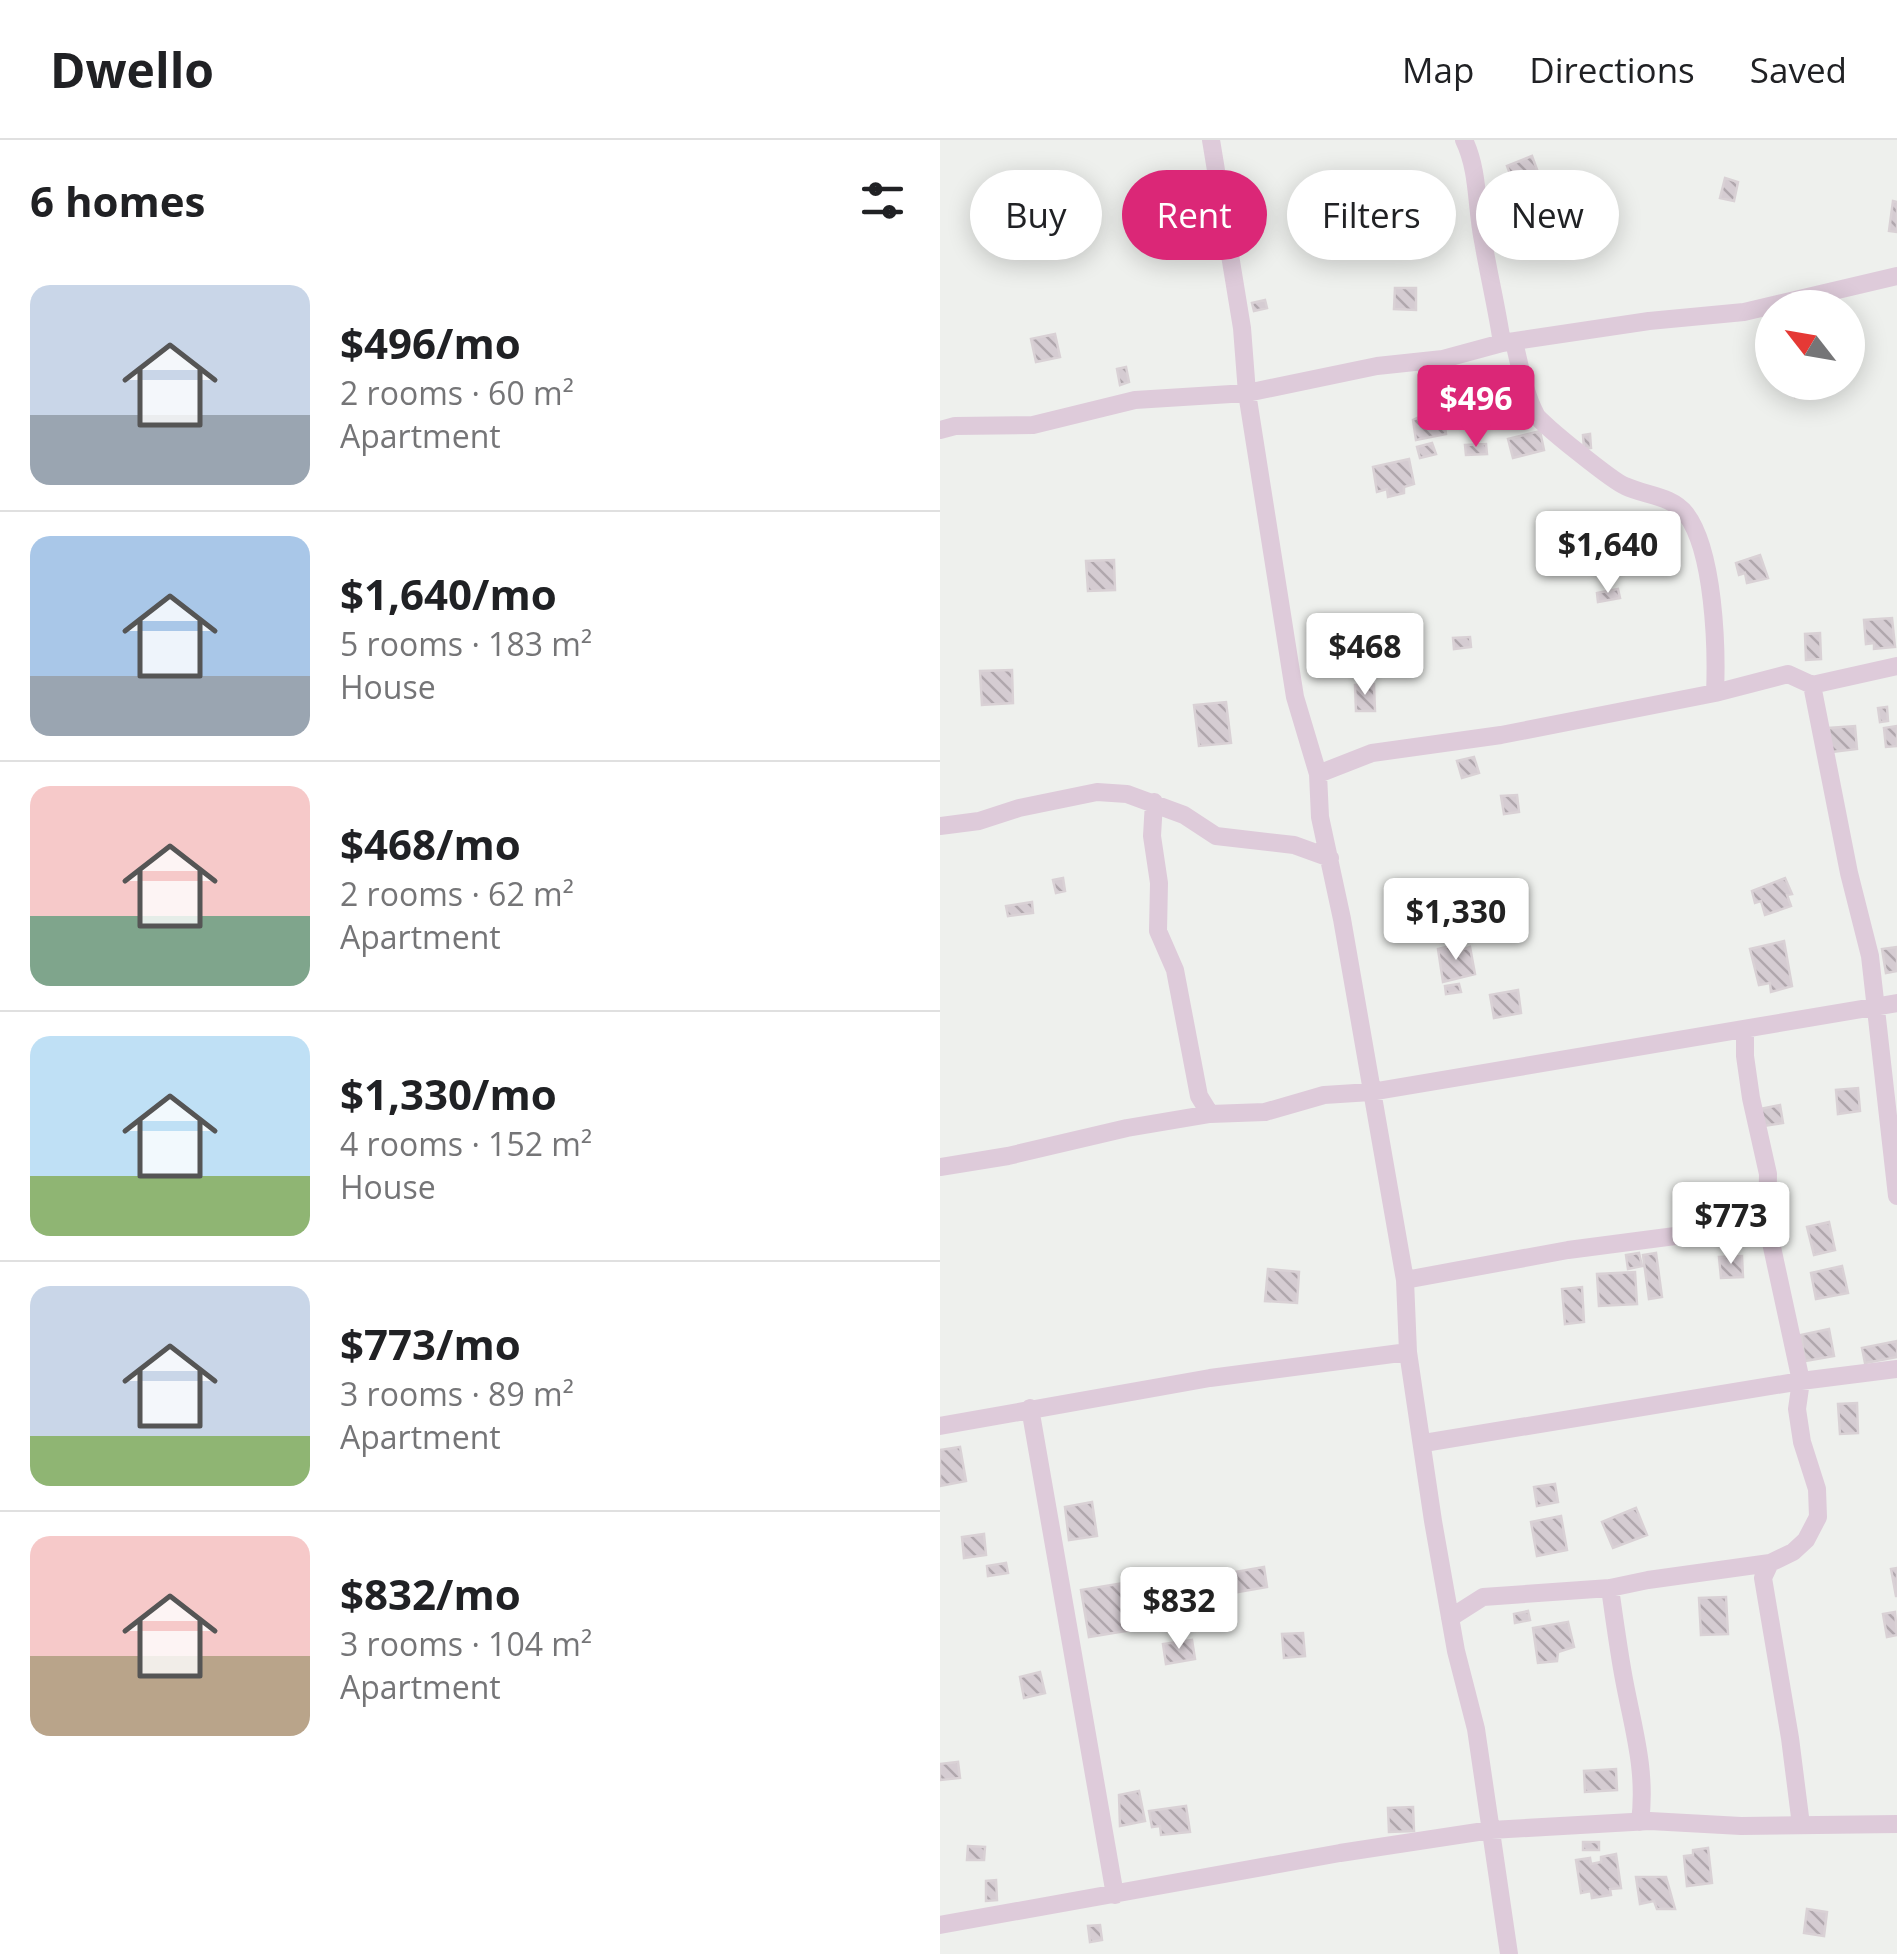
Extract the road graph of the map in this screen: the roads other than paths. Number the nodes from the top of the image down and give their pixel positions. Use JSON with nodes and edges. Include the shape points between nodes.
{"nodes":[{"id":1,"x":1211,"y":140,"type":"edge"},
{"id":2,"x":1464,"y":140,"type":"edge"},
{"id":3,"x":1897,"y":276,"type":"edge"},
{"id":4,"x":1508,"y":342,"type":"junction"},
{"id":5,"x":1246,"y":393,"type":"junction"},
{"id":6,"x":940,"y":430,"type":"edge"},
{"id":7,"x":1897,"y":666,"type":"edge"},
{"id":8,"x":1812,"y":685,"type":"junction"},
{"id":9,"x":1715,"y":693,"type":"junction"},
{"id":10,"x":1318,"y":774,"type":"junction"},
{"id":11,"x":1154,"y":802,"type":"junction"},
{"id":12,"x":940,"y":826,"type":"edge"},
{"id":13,"x":1330,"y":858,"type":"junction"},
{"id":14,"x":1897,"y":1003,"type":"edge"},
{"id":15,"x":1877,"y":1007,"type":"junction"},
{"id":16,"x":1745,"y":1029,"type":"junction"},
{"id":17,"x":1370,"y":1092,"type":"junction"},
{"id":18,"x":1210,"y":1114,"type":"junction"},
{"id":19,"x":940,"y":1167,"type":"edge"},
{"id":20,"x":1897,"y":1196,"type":"edge"},
{"id":21,"x":1767,"y":1224,"type":"junction"},
{"id":22,"x":1404,"y":1280,"type":"junction"},
{"id":23,"x":1408,"y":1352,"type":"junction"},
{"id":24,"x":1897,"y":1369,"type":"edge"},
{"id":25,"x":1802,"y":1381,"type":"junction"},
{"id":26,"x":1030,"y":1408,"type":"junction"},
{"id":27,"x":940,"y":1426,"type":"edge"},
{"id":28,"x":1424,"y":1443,"type":"junction"},
{"id":29,"x":1770,"y":1564,"type":"junction"},
{"id":30,"x":1610,"y":1588,"type":"junction"},
{"id":31,"x":1450,"y":1618,"type":"junction"},
{"id":32,"x":1640,"y":1822,"type":"junction"},
{"id":33,"x":1897,"y":1824,"type":"edge"},
{"id":34,"x":1801,"y":1825,"type":"junction"},
{"id":35,"x":1491,"y":1830,"type":"junction"},
{"id":36,"x":1115,"y":1895,"type":"junction"},
{"id":37,"x":940,"y":1924,"type":"edge"},
{"id":38,"x":1509,"y":1954,"type":"edge"}],
"edges":[{"from":1,"to":5,"type":"street"},
{"from":2,"to":4,"type":"street","via":[[1474,160],[1483,244]]},
{"from":3,"to":4,"type":"street","via":[[1744,312]]},
{"from":4,"to":5,"type":"street"},
{"from":4,"to":9,"type":"street","via":[[1537,418],[1621,485],[1672,501],[1698,534],[1710,590]]},
{"from":5,"to":6,"type":"street","via":[[1135,400],[1032,425]]},
{"from":5,"to":10,"type":"street","via":[[1295,697]]},
{"from":7,"to":8,"type":"street"},
{"from":8,"to":9,"type":"street","via":[[1788,674]]},
{"from":8,"to":15,"type":"street"},
{"from":9,"to":10,"type":"street","via":[[1372,753]]},
{"from":10,"to":13,"type":"street"},
{"from":11,"to":12,"type":"street","via":[[1097,792]]},
{"from":11,"to":13,"type":"street","via":[[1216,836],[1294,845]]},
{"from":11,"to":18,"type":"street","via":[[1158,930],[1175,970],[1199,1096]]},
{"from":13,"to":17,"type":"street"},
{"from":14,"to":15,"type":"street"},
{"from":15,"to":16,"type":"street"},
{"from":15,"to":20,"type":"street"},
{"from":16,"to":17,"type":"street"},
{"from":16,"to":21,"type":"street","via":[[1768,1174]]},
{"from":17,"to":18,"type":"street","via":[[1265,1112]]},
{"from":17,"to":22,"type":"street"},
{"from":18,"to":19,"type":"street"},
{"from":21,"to":22,"type":"street"},
{"from":21,"to":25,"type":"street"},
{"from":22,"to":23,"type":"street"},
{"from":23,"to":26,"type":"street"},
{"from":23,"to":28,"type":"street"},
{"from":24,"to":25,"type":"street"},
{"from":25,"to":28,"type":"street"},
{"from":25,"to":29,"type":"street","via":[[1797,1409],[1818,1488],[1818,1517],[1806,1540]]},
{"from":26,"to":27,"type":"street"},
{"from":26,"to":36,"type":"street"},
{"from":28,"to":31,"type":"street"},
{"from":29,"to":30,"type":"street"},
{"from":29,"to":34,"type":"street","via":[[1765,1595]]},
{"from":30,"to":31,"type":"street","via":[[1483,1597]]},
{"from":30,"to":32,"type":"street","via":[[1640,1748]]},
{"from":31,"to":35,"type":"street"},
{"from":32,"to":34,"type":"street"},
{"from":32,"to":35,"type":"street"},
{"from":33,"to":34,"type":"street"},
{"from":35,"to":36,"type":"street"},
{"from":35,"to":38,"type":"street"},
{"from":36,"to":37,"type":"street"}]}
